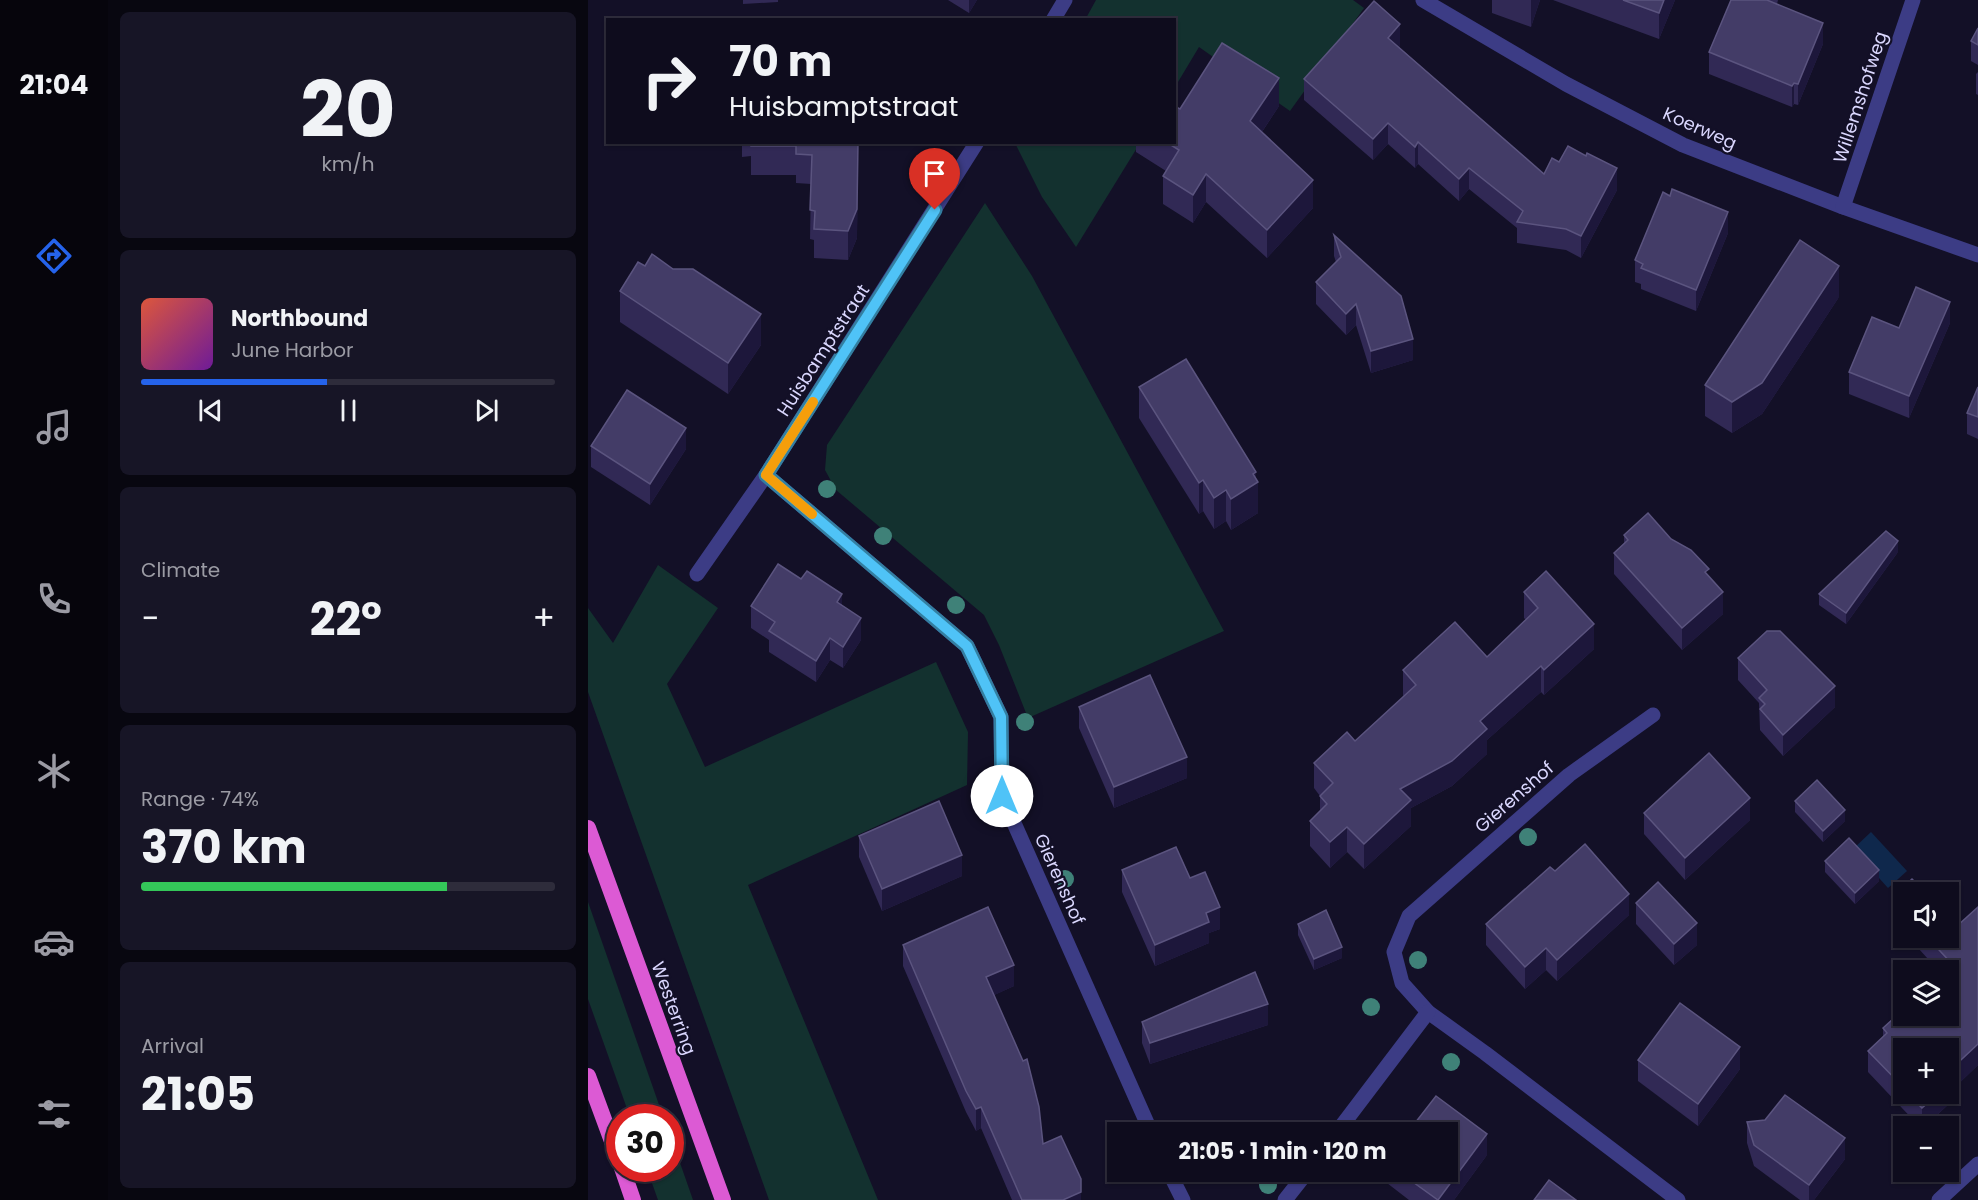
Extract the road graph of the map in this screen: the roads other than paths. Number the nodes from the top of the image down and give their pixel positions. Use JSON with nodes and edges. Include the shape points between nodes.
{"nodes":[{"id":1,"x":1065,"y":0,"type":"edge"},
{"id":2,"x":1423,"y":0,"type":"edge"},
{"id":3,"x":1913,"y":0,"type":"edge"},
{"id":4,"x":1054,"y":18,"type":"edge"},
{"id":5,"x":976,"y":144,"type":"edge"},
{"id":6,"x":1844,"y":207,"type":"junction"},
{"id":7,"x":1978,"y":255,"type":"edge"},
{"id":8,"x":766,"y":475,"type":"junction"},
{"id":9,"x":697,"y":574,"type":"dead end"},
{"id":10,"x":1653,"y":715,"type":"dead end"},
{"id":11,"x":588,"y":828,"type":"edge"},
{"id":12,"x":1428,"y":1012,"type":"junction"},
{"id":13,"x":588,"y":1076,"type":"edge"},
{"id":14,"x":1147,"y":1122,"type":"edge"},
{"id":15,"x":1345,"y":1122,"type":"edge"},
{"id":16,"x":606,"y":1125,"type":"edge"},
{"id":17,"x":1978,"y":1164,"type":"edge"},
{"id":18,"x":627,"y":1182,"type":"edge"},
{"id":19,"x":1174,"y":1182,"type":"edge"},
{"id":20,"x":1300,"y":1182,"type":"edge"},
{"id":21,"x":633,"y":1200,"type":"edge"},
{"id":22,"x":723,"y":1200,"type":"edge"},
{"id":23,"x":1183,"y":1200,"type":"edge"},
{"id":24,"x":1286,"y":1200,"type":"edge"},
{"id":25,"x":1678,"y":1200,"type":"edge"},
{"id":26,"x":1939,"y":1200,"type":"edge"}],
"edges":[{"from":1,"to":4,"type":"street"},
{"from":2,"to":6,"type":"street","name":"Koerweg","via":[[1566,84],[1683,144]]},
{"from":3,"to":6,"type":"street","name":"Willemshofweg"},
{"from":5,"to":8,"type":"street","name":"Huisbamptstraat"},
{"from":6,"to":7,"type":"street","name":"Koerweg"},
{"from":8,"to":9,"type":"street","name":"Huisbamptstraat"},
{"from":8,"to":14,"type":"street","name":"Gierenshof","via":[[967,646],[1001,717],[1002,796]]},
{"from":10,"to":12,"type":"street","name":"Gierenshof","via":[[1569,775],[1409,916],[1394,952],[1402,983]]},
{"from":11,"to":22,"type":"highway","name":"Westerring"},
{"from":12,"to":15,"type":"street"},
{"from":12,"to":25,"type":"street","name":"Gierenshof"},
{"from":13,"to":16,"type":"highway"},
{"from":17,"to":26,"type":"street"},
{"from":18,"to":21,"type":"highway"},
{"from":19,"to":23,"type":"street"},
{"from":20,"to":24,"type":"street"}]}
